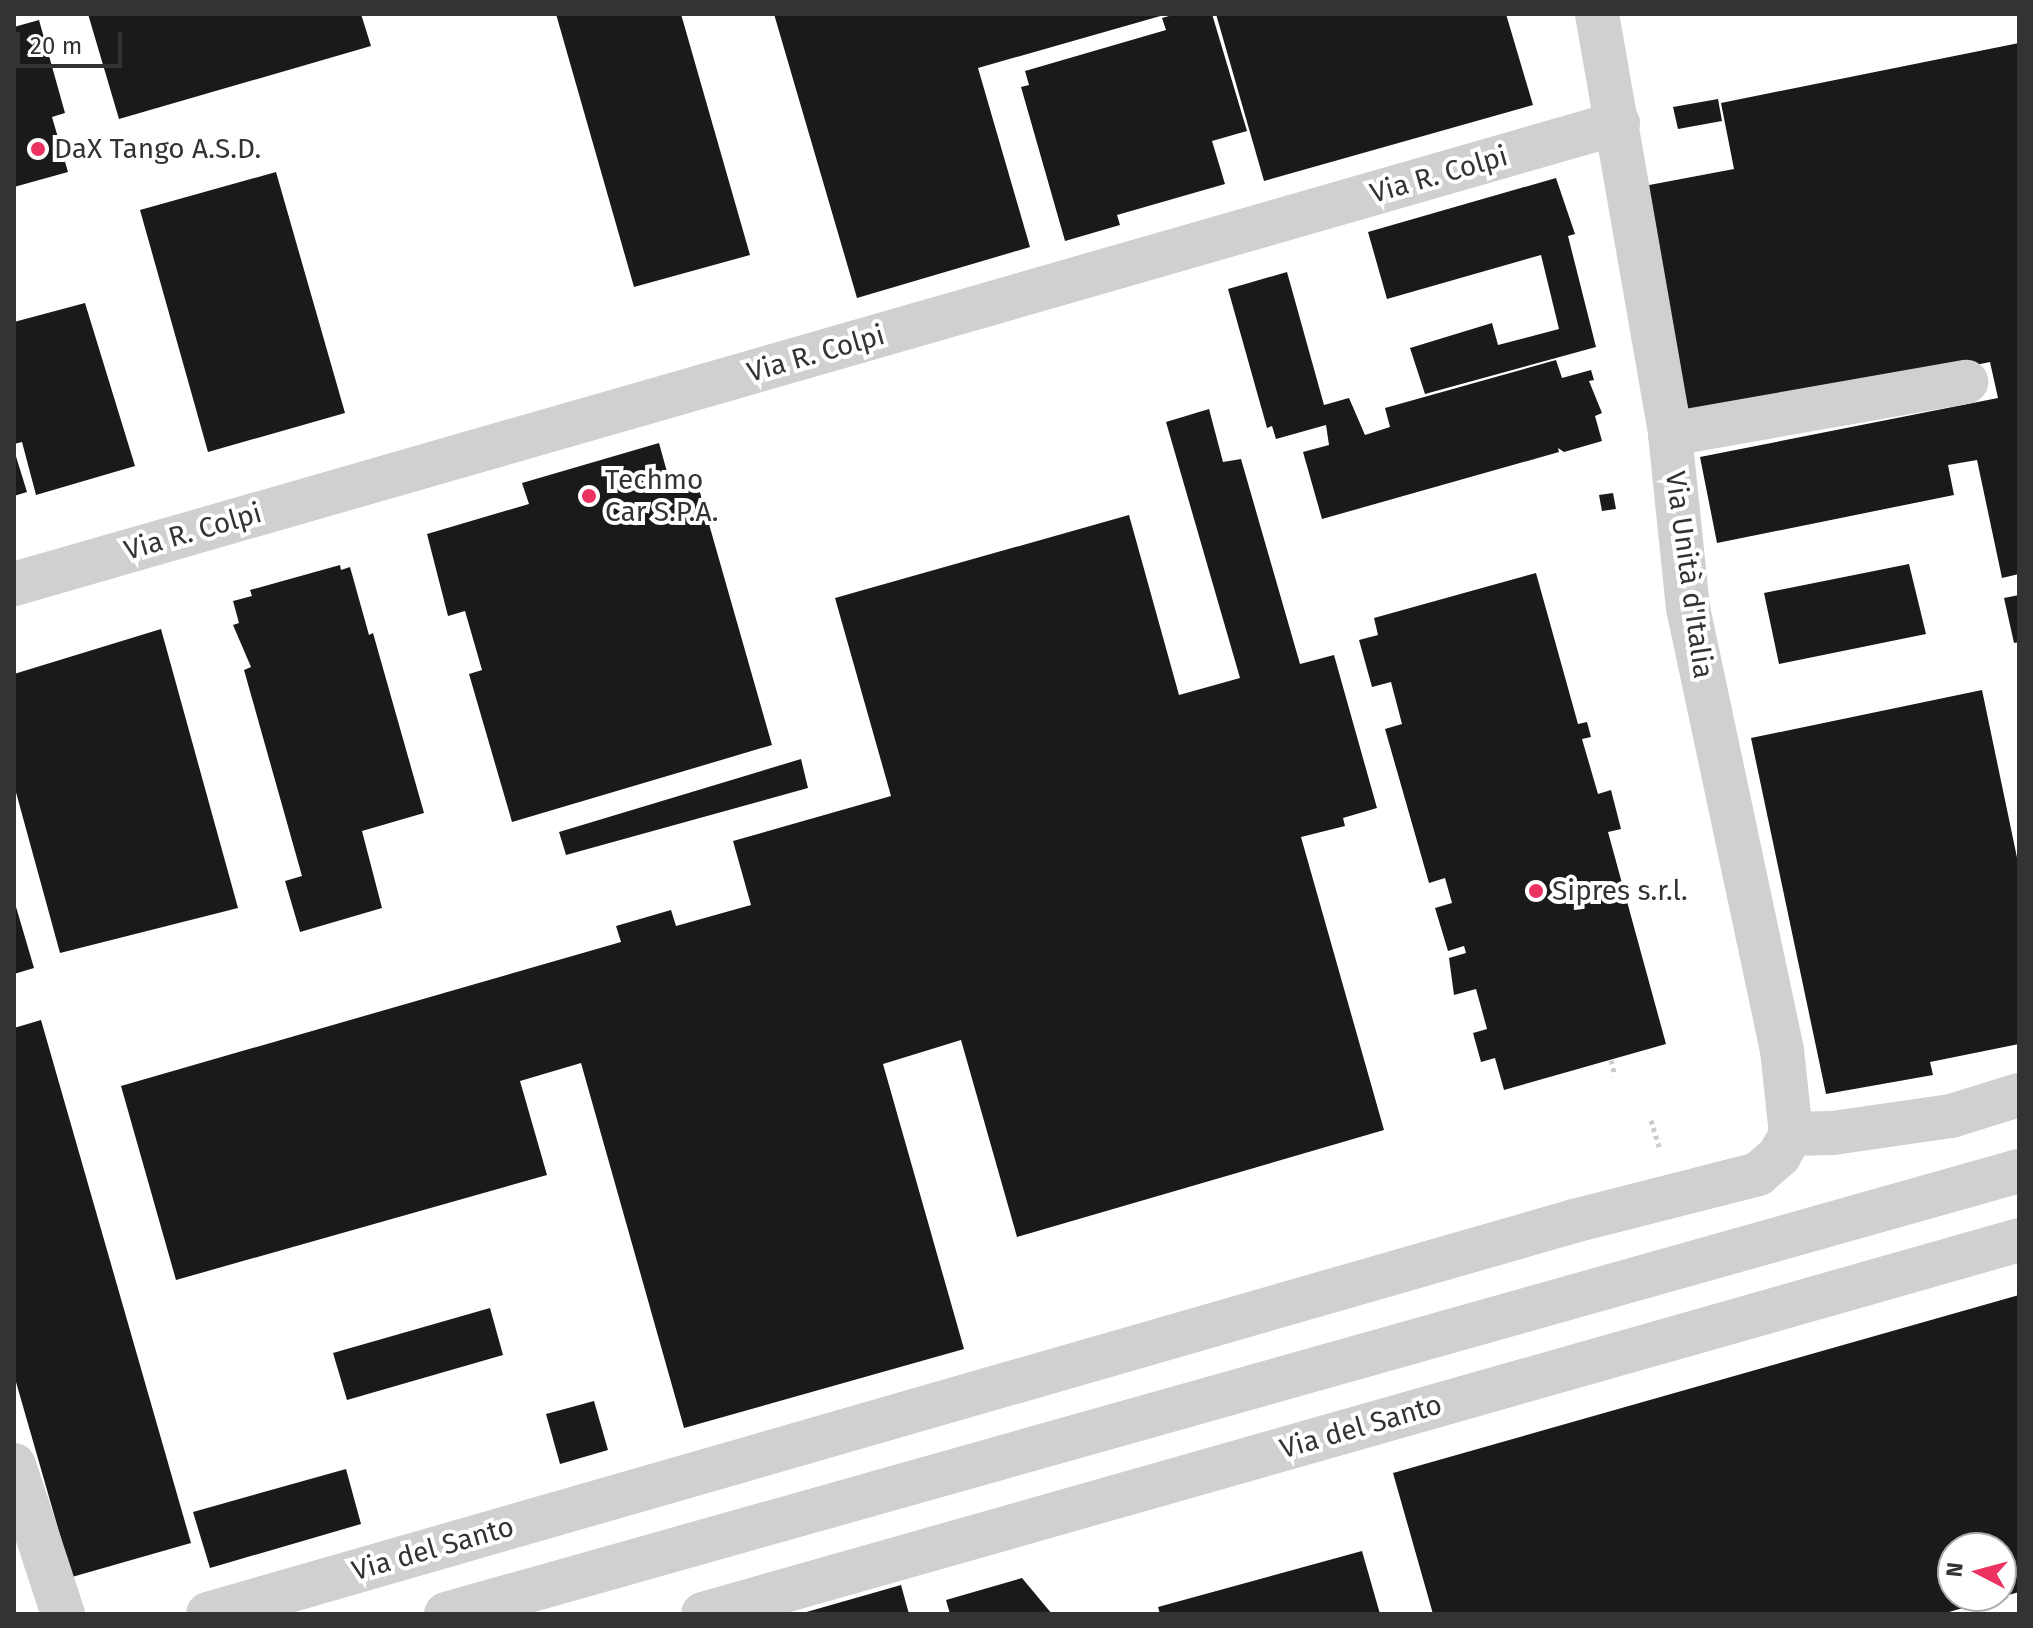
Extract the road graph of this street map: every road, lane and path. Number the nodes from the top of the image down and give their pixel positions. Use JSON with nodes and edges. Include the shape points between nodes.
{"nodes":[{"id":1,"x":1597,"y":14,"type":"edge"},
{"id":2,"x":1618,"y":123,"type":"junction"},
{"id":3,"x":1966,"y":382,"type":"dead end"},
{"id":4,"x":1670,"y":434,"type":"junction"},
{"id":5,"x":14,"y":584,"type":"edge"},
{"id":6,"x":1611,"y":1060,"type":"dead end"},
{"id":7,"x":1615,"y":1076,"type":"dead end"},
{"id":8,"x":2019,"y":1095,"type":"edge"},
{"id":9,"x":1651,"y":1120,"type":"dead end"},
{"id":10,"x":1791,"y":1134,"type":"junction"},
{"id":11,"x":1660,"y":1150,"type":"dead end"},
{"id":12,"x":2019,"y":1171,"type":"edge"},
{"id":13,"x":2019,"y":1240,"type":"edge"},
{"id":14,"x":14,"y":1465,"type":"edge"},
{"id":15,"x":658,"y":1485,"type":"junction"},
{"id":16,"x":676,"y":1549,"type":"junction"},
{"id":17,"x":63,"y":1614,"type":"edge"},
{"id":18,"x":208,"y":1614,"type":"edge"},
{"id":19,"x":446,"y":1614,"type":"edge"},
{"id":20,"x":703,"y":1614,"type":"edge"}],
"edges":[{"from":1,"to":2,"type":"street","name":"Via Unità d'Italia"},
{"from":2,"to":4,"type":"street","name":"Via Unità d'Italia"},
{"from":2,"to":5,"type":"street","name":"Via R. Colpi"},
{"from":3,"to":4,"type":"street"},
{"from":4,"to":10,"type":"street","name":"Via Unità d'Italia","via":[[1688,608],[1782,1050]]},
{"from":6,"to":7,"type":"path"},
{"from":8,"to":10,"type":"street","via":[[1951,1116]]},
{"from":9,"to":11,"type":"path"},
{"from":10,"to":15,"type":"street","name":"Via del Santo","via":[[1779,1156],[1758,1174],[1574,1221]]},
{"from":12,"to":16,"type":"street"},
{"from":13,"to":20,"type":"street","name":"Via del Santo"},
{"from":14,"to":17,"type":"street"},
{"from":15,"to":16,"type":"street"},
{"from":15,"to":18,"type":"street","name":"Via del Santo"},
{"from":16,"to":19,"type":"street"}]}
